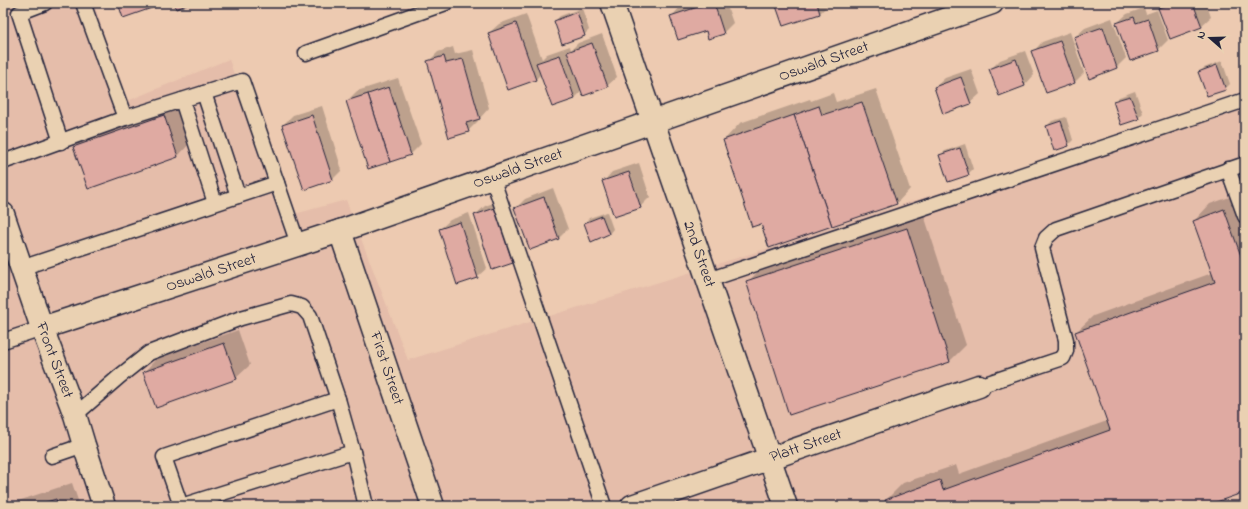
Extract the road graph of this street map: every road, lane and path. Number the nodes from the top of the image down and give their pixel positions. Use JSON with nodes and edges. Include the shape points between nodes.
{"nodes":[{"id":1,"x":45,"y":3,"type":"edge"},
{"id":2,"x":83,"y":3,"type":"edge"},
{"id":3,"x":446,"y":3,"type":"edge"},
{"id":4,"x":612,"y":3,"type":"edge"},
{"id":5,"x":992,"y":3,"type":"edge"},
{"id":6,"x":306,"y":53,"type":"dead end"},
{"id":7,"x":204,"y":93,"type":"junction"},
{"id":8,"x":182,"y":100,"type":"junction"},
{"id":9,"x":1245,"y":100,"type":"edge"},
{"id":10,"x":125,"y":118,"type":"junction"},
{"id":11,"x":653,"y":121,"type":"junction"},
{"id":12,"x":61,"y":142,"type":"junction"},
{"id":13,"x":3,"y":162,"type":"edge"},
{"id":14,"x":1245,"y":164,"type":"edge"},
{"id":15,"x":1228,"y":169,"type":"junction"},
{"id":16,"x":492,"y":177,"type":"junction"},
{"id":17,"x":277,"y":183,"type":"junction"},
{"id":18,"x":238,"y":196,"type":"junction"},
{"id":19,"x":216,"y":203,"type":"junction"},
{"id":20,"x":3,"y":214,"type":"edge"},
{"id":21,"x":1245,"y":216,"type":"edge"},
{"id":22,"x":340,"y":231,"type":"junction"},
{"id":23,"x":298,"y":244,"type":"junction"},
{"id":24,"x":21,"y":268,"type":"junction"},
{"id":25,"x":708,"y":280,"type":"junction"},
{"id":26,"x":42,"y":328,"type":"junction"},
{"id":27,"x":3,"y":341,"type":"edge"},
{"id":28,"x":979,"y":386,"type":"joint"},
{"id":29,"x":338,"y":399,"type":"junction"},
{"id":30,"x":75,"y":415,"type":"junction"},
{"id":31,"x":84,"y":446,"type":"junction"},
{"id":32,"x":353,"y":452,"type":"junction"},
{"id":33,"x":52,"y":456,"type":"dead end"},
{"id":34,"x":770,"y":458,"type":"junction"},
{"id":35,"x":104,"y":506,"type":"edge"},
{"id":36,"x":181,"y":506,"type":"edge"},
{"id":37,"x":366,"y":506,"type":"edge"},
{"id":38,"x":433,"y":506,"type":"edge"},
{"id":39,"x":604,"y":506,"type":"edge"},
{"id":40,"x":632,"y":506,"type":"edge"},
{"id":41,"x":786,"y":506,"type":"edge"}],
"edges":[{"from":1,"to":12,"type":"lane","via":[[19,13]]},
{"from":2,"to":10,"type":"lane"},
{"from":3,"to":6,"type":"lane"},
{"from":4,"to":11,"type":"street","name":"2nd Street"},
{"from":5,"to":11,"type":"street","name":"Oswald Street"},
{"from":7,"to":8,"type":"lane"},
{"from":7,"to":17,"type":"lane","via":[[242,81]]},
{"from":7,"to":18,"type":"lane"},
{"from":8,"to":10,"type":"lane"},
{"from":8,"to":19,"type":"lane"},
{"from":9,"to":25,"type":"lane"},
{"from":10,"to":12,"type":"lane"},
{"from":11,"to":16,"type":"street","name":"Oswald Street"},
{"from":11,"to":25,"type":"street","name":"2nd Street"},
{"from":12,"to":13,"type":"lane"},
{"from":14,"to":15,"type":"lane"},
{"from":15,"to":21,"type":"lane"},
{"from":15,"to":28,"type":"lane","via":[[1056,229],[1046,238],[1042,248],[1066,340],[1063,358]]},
{"from":16,"to":22,"type":"street","name":"Oswald Street"},
{"from":16,"to":39,"type":"lane"},
{"from":17,"to":18,"type":"lane"},
{"from":17,"to":23,"type":"lane"},
{"from":18,"to":19,"type":"lane"},
{"from":19,"to":24,"type":"lane"},
{"from":20,"to":24,"type":"street","name":"Front Street"},
{"from":22,"to":23,"type":"street","name":"Oswald Street"},
{"from":22,"to":38,"type":"street","name":"First Street"},
{"from":23,"to":26,"type":"street","name":"Oswald Street"},
{"from":24,"to":26,"type":"street","name":"Front Street"},
{"from":25,"to":34,"type":"street","name":"2nd Street"},
{"from":26,"to":27,"type":"lane"},
{"from":26,"to":30,"type":"street","name":"Front Street"},
{"from":28,"to":34,"type":"street","name":"Platt Street"},
{"from":29,"to":30,"type":"lane","via":[[310,316],[302,307],[291,304],[241,318],[150,353]]},
{"from":29,"to":32,"type":"lane"},
{"from":29,"to":36,"type":"lane","via":[[164,457]]},
{"from":30,"to":31,"type":"street","name":"Front Street"},
{"from":31,"to":33,"type":"lane"},
{"from":31,"to":35,"type":"street","name":"Front Street"},
{"from":32,"to":36,"type":"lane"},
{"from":32,"to":37,"type":"lane"},
{"from":34,"to":40,"type":"street","name":"Platt Street"},
{"from":34,"to":41,"type":"street","name":"2nd Street"}]}
